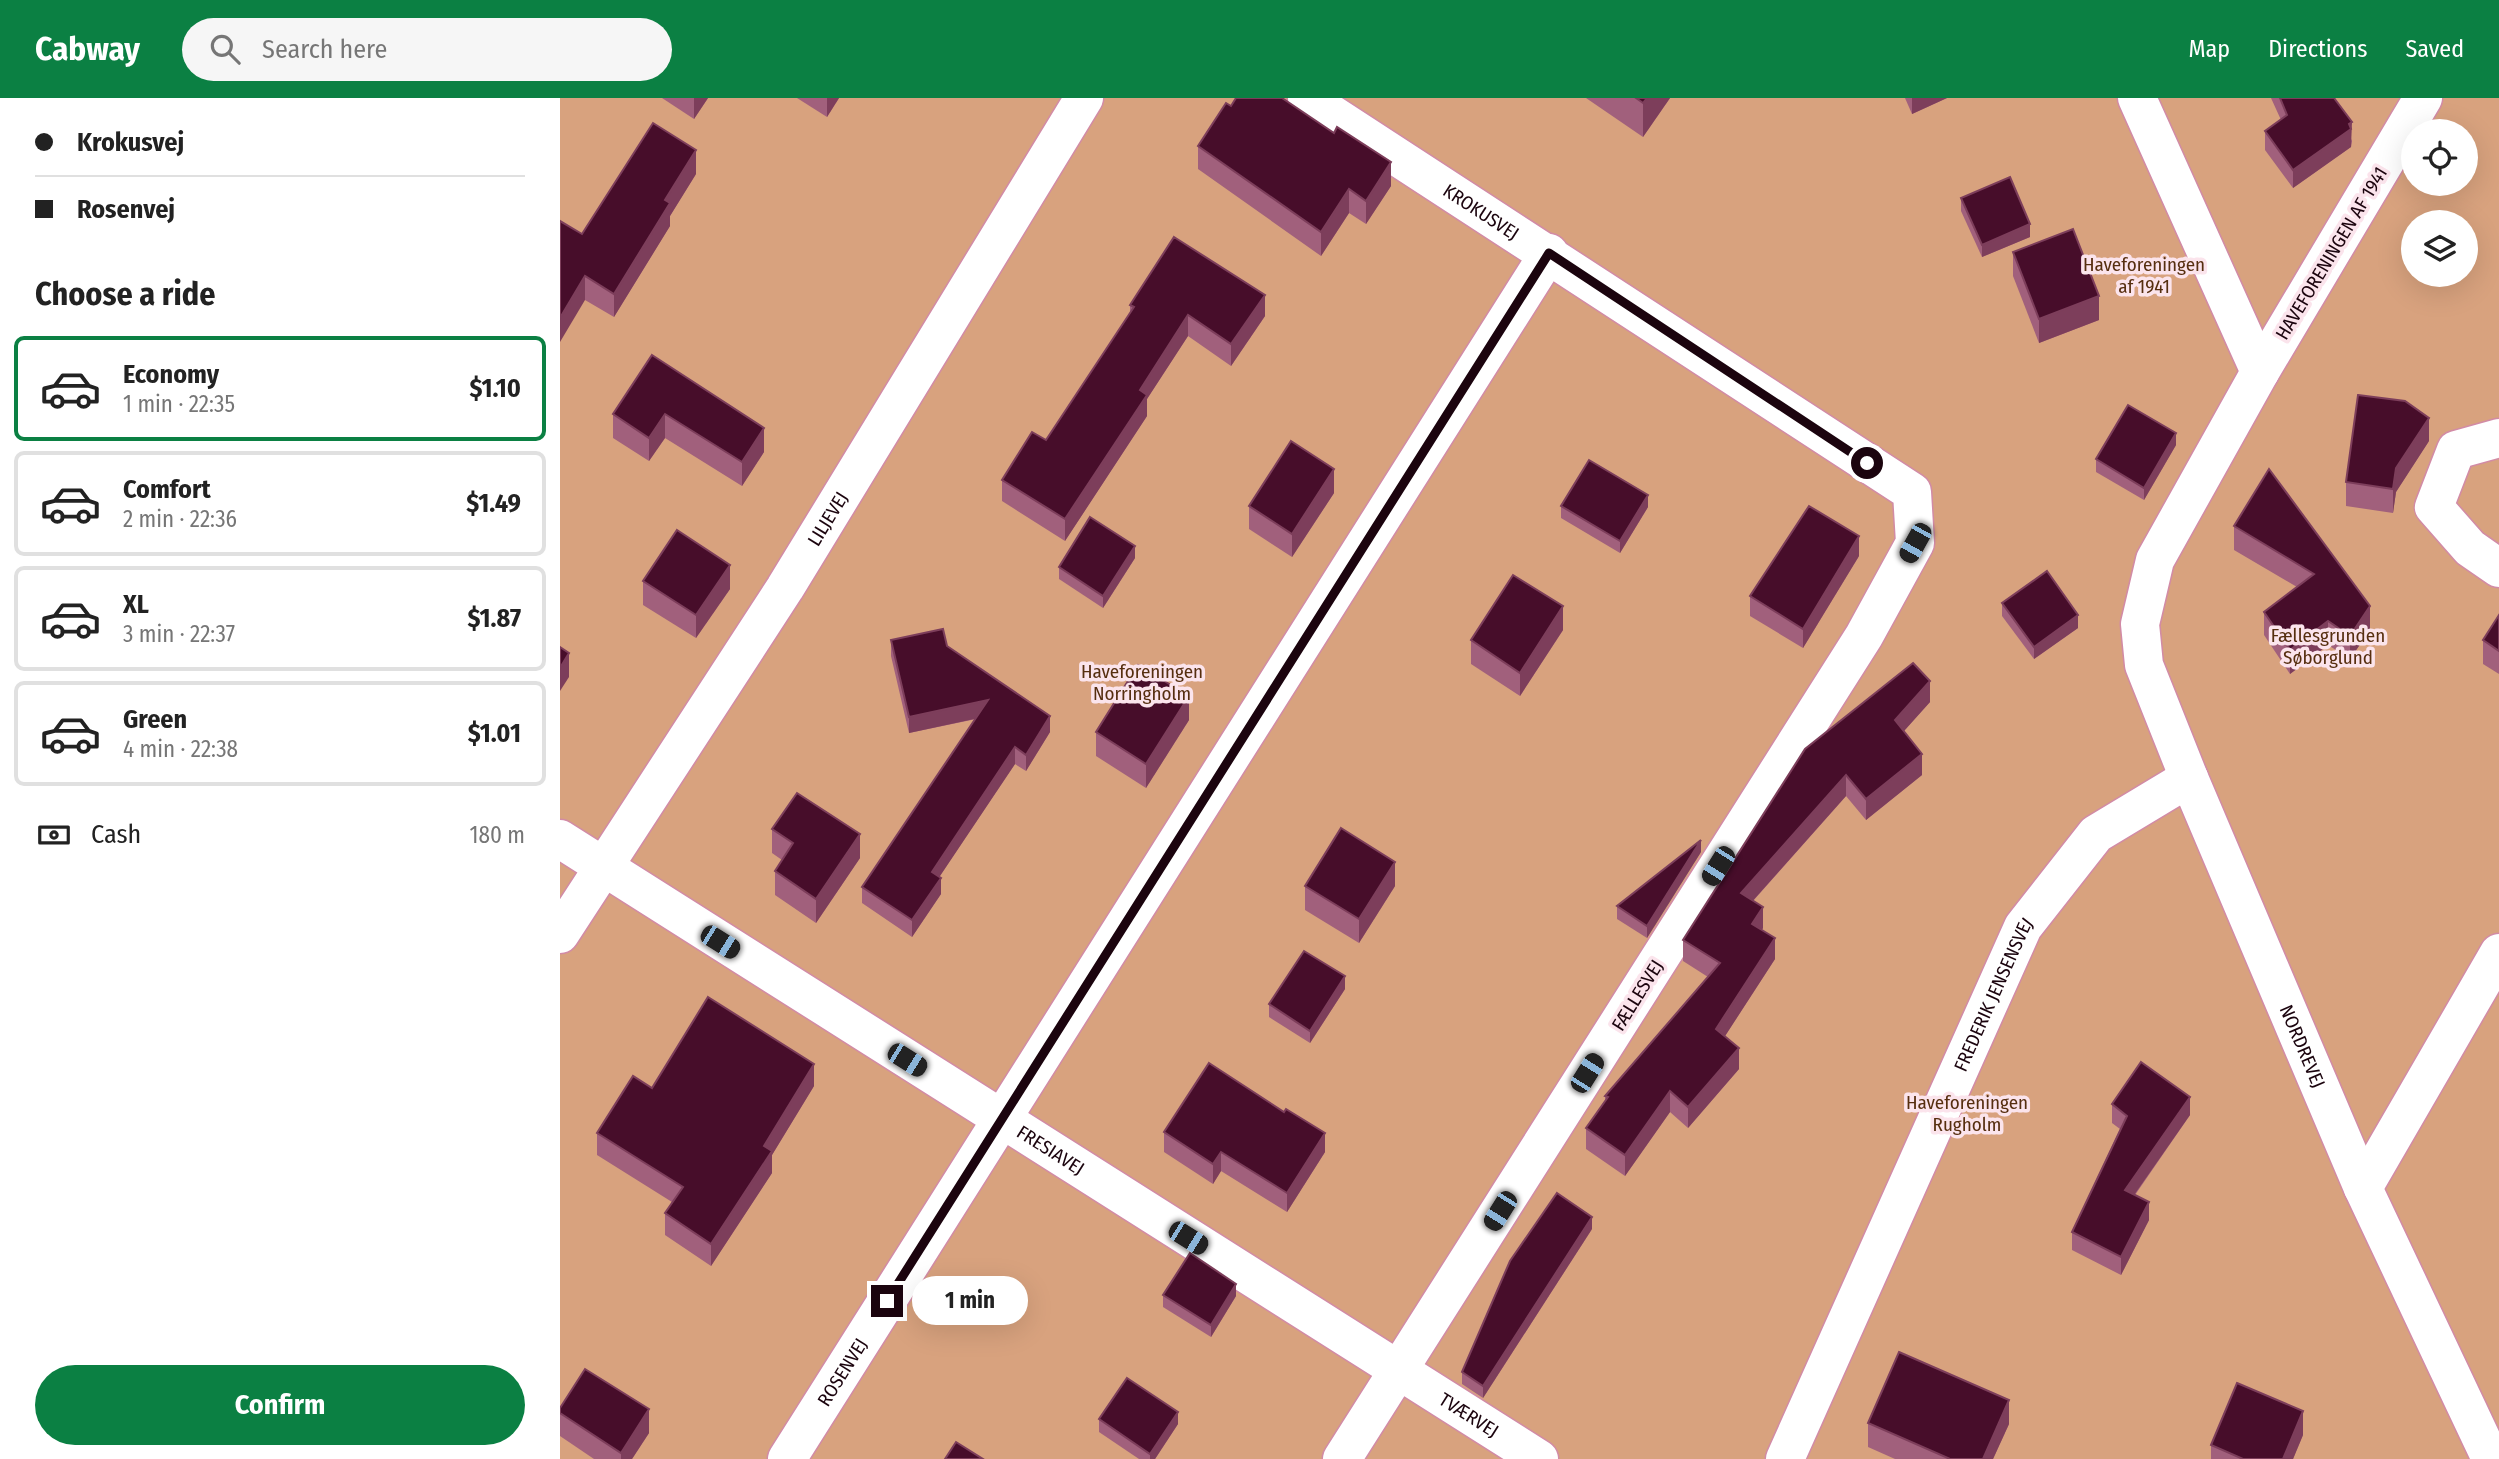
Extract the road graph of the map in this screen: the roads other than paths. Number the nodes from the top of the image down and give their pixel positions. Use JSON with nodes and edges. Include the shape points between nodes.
{"nodes":[{"id":1,"x":1084,"y":98,"type":"edge"},
{"id":2,"x":1307,"y":98,"type":"edge"},
{"id":3,"x":2137,"y":98,"type":"edge"},
{"id":4,"x":2423,"y":98,"type":"edge"},
{"id":5,"x":1549,"y":253,"type":"junction"},
{"id":6,"x":2260,"y":372,"type":"junction"},
{"id":7,"x":2499,"y":438,"type":"edge"},
{"id":8,"x":2499,"y":568,"type":"edge"},
{"id":9,"x":2140,"y":624,"type":"joint"},
{"id":10,"x":1864,"y":636,"type":"joint"},
{"id":11,"x":2189,"y":778,"type":"junction"},
{"id":12,"x":560,"y":839,"type":"edge"},
{"id":13,"x":602,"y":867,"type":"junction"},
{"id":14,"x":560,"y":934,"type":"edge"},
{"id":15,"x":2499,"y":953,"type":"edge"},
{"id":16,"x":1001,"y":1120,"type":"junction"},
{"id":17,"x":2363,"y":1188,"type":"junction"},
{"id":18,"x":1398,"y":1371,"type":"junction"},
{"id":19,"x":787,"y":1459,"type":"edge"},
{"id":20,"x":1342,"y":1459,"type":"edge"},
{"id":21,"x":1539,"y":1459,"type":"edge"},
{"id":22,"x":1785,"y":1459,"type":"edge"},
{"id":23,"x":2491,"y":1459,"type":"edge"}],
"edges":[{"from":1,"to":13,"type":"street","name":"LILJEVEJ","via":[[785,588]]},
{"from":2,"to":5,"type":"street","name":"KROKUSVEJ"},
{"from":3,"to":6,"type":"street","name":"HAVEFORENINGEN AF 1941"},
{"from":4,"to":6,"type":"street","name":"HAVEFORENINGEN AF 1941"},
{"from":5,"to":10,"type":"street","name":"KROKUSVEJ","via":[[1912,492],[1915,543]]},
{"from":5,"to":16,"type":"street","name":"ROSENVEJ"},
{"from":6,"to":9,"type":"street","name":"HAVEFORENINGEN AF 1941","via":[[2155,560]]},
{"from":7,"to":8,"type":"street","via":[[2456,450],[2434,507],[2470,548]]},
{"from":9,"to":11,"type":"street","name":"NORDREVEJ","via":[[2144,665]]},
{"from":10,"to":18,"type":"street","name":"FÆLLESVEJ"},
{"from":11,"to":17,"type":"street","name":"NORDREVEJ"},
{"from":11,"to":22,"type":"street","name":"FREDERIK JENSENSVEJ","via":[[2096,834],[2023,927]]},
{"from":12,"to":13,"type":"street","name":"FRESIAVEJ"},
{"from":13,"to":14,"type":"street","name":"LILJEVEJ"},
{"from":13,"to":16,"type":"street","name":"FRESIAVEJ"},
{"from":15,"to":17,"type":"street"},
{"from":16,"to":18,"type":"street","name":"FRESIAVEJ"},
{"from":16,"to":19,"type":"street","name":"ROSENVEJ"},
{"from":17,"to":23,"type":"street","name":"NORDREVEJ"},
{"from":18,"to":20,"type":"street","name":"FÆLLESVEJ"},
{"from":18,"to":21,"type":"street","name":"TVÆRVEJ"}]}
